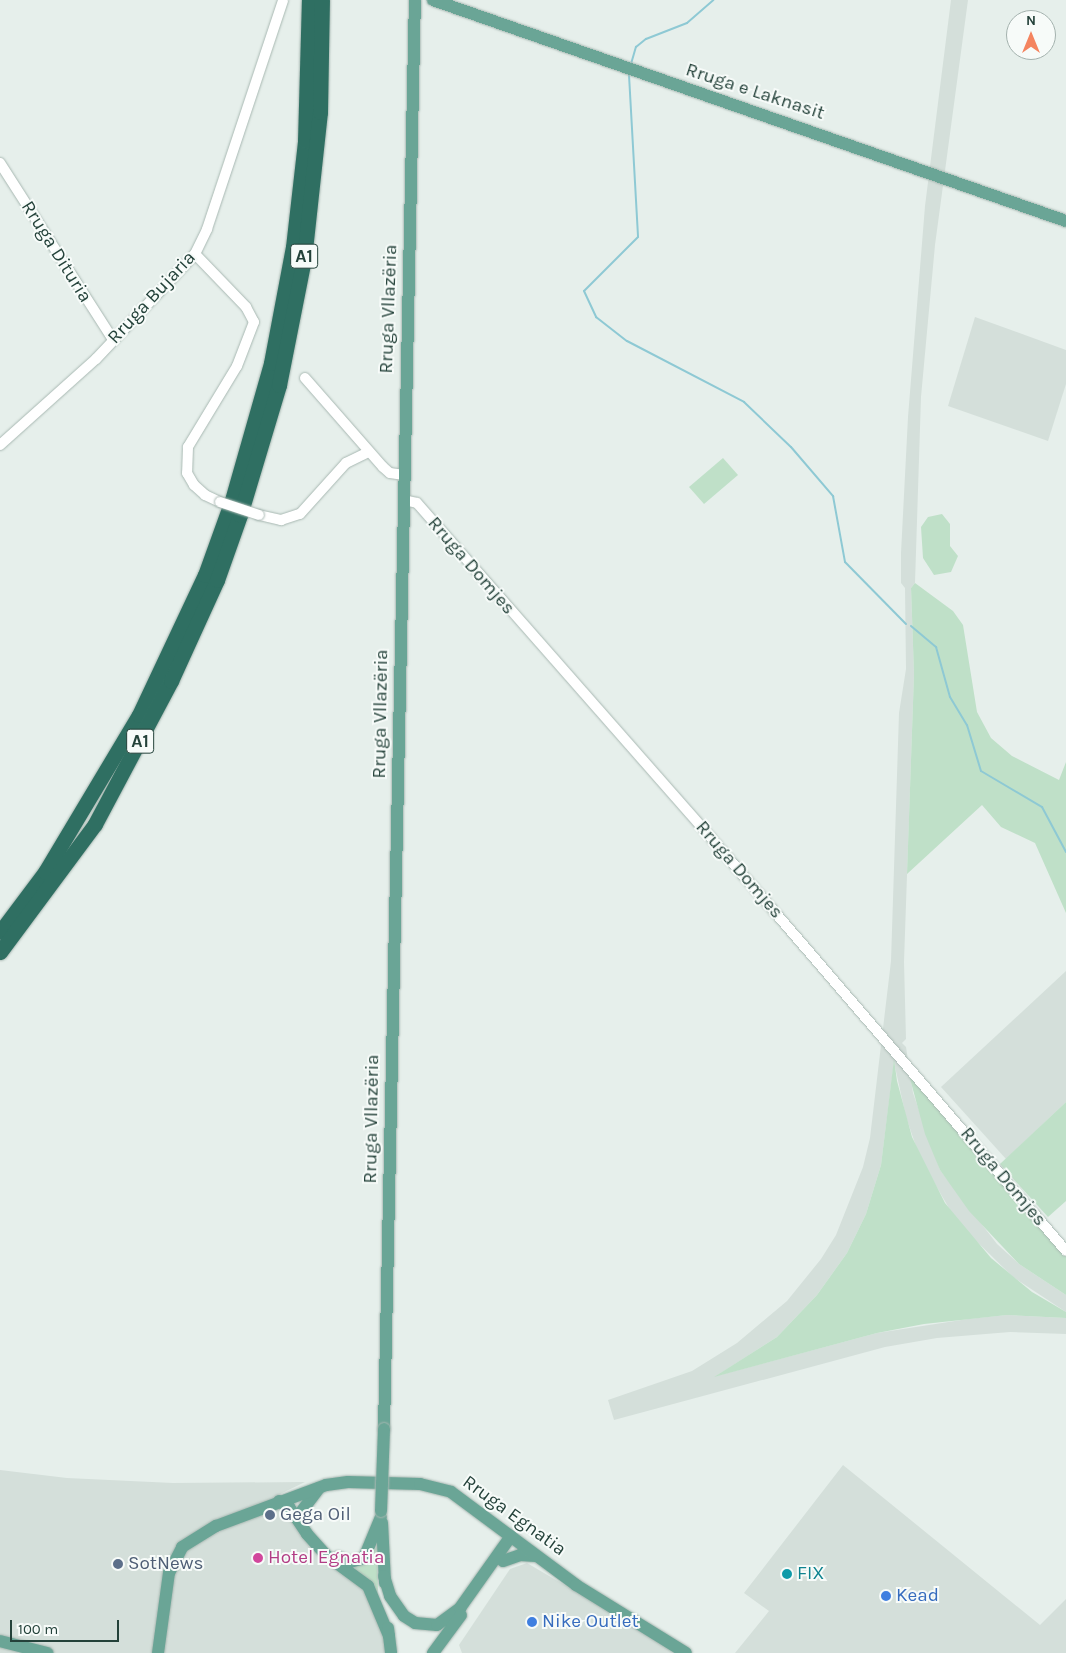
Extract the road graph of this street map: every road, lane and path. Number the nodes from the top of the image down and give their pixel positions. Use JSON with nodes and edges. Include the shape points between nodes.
{"nodes":[{"id":1,"x":283,"y":0,"type":"edge"},
{"id":2,"x":309,"y":0,"type":"edge"},
{"id":3,"x":322,"y":0,"type":"edge"},
{"id":4,"x":415,"y":0,"type":"edge"},
{"id":5,"x":432,"y":0,"type":"edge"},
{"id":6,"x":0,"y":163,"type":"edge"},
{"id":7,"x":1066,"y":221,"type":"edge"},
{"id":8,"x":196,"y":254,"type":"junction"},
{"id":9,"x":113,"y":340,"type":"junction"},
{"id":10,"x":305,"y":378,"type":"dead end"},
{"id":11,"x":0,"y":444,"type":"edge"},
{"id":12,"x":369,"y":452,"type":"junction"},
{"id":13,"x":404,"y":475,"type":"junction"},
{"id":14,"x":404,"y":500,"type":"junction"},
{"id":15,"x":0,"y":932,"type":"edge"},
{"id":16,"x":0,"y":952,"type":"edge"},
{"id":17,"x":1066,"y":1251,"type":"edge"},
{"id":18,"x":320,"y":1486,"type":"junction"},
{"id":19,"x":293,"y":1496,"type":"junction"},
{"id":20,"x":279,"y":1502,"type":"junction"},
{"id":21,"x":381,"y":1514,"type":"junction"},
{"id":22,"x":300,"y":1517,"type":"junction"},
{"id":23,"x":491,"y":1522,"type":"junction"},
{"id":24,"x":514,"y":1539,"type":"junction"},
{"id":25,"x":536,"y":1556,"type":"junction"},
{"id":26,"x":500,"y":1559,"type":"junction"},
{"id":27,"x":384,"y":1576,"type":"junction"},
{"id":28,"x":389,"y":1636,"type":"junction"},
{"id":29,"x":0,"y":1641,"type":"edge"},
{"id":30,"x":47,"y":1653,"type":"edge"},
{"id":31,"x":158,"y":1653,"type":"edge"},
{"id":32,"x":390,"y":1653,"type":"edge"},
{"id":33,"x":432,"y":1653,"type":"edge"},
{"id":34,"x":686,"y":1653,"type":"edge"}],
"edges":[{"from":1,"to":8,"type":"street","name":"Rruga Bujaria"},
{"from":2,"to":15,"type":"highway","number":"A1","via":[[305,141],[293,247],[268,373],[232,500],[205,575],[138,715],[50,864]]},
{"from":3,"to":16,"type":"highway","number":"A1","via":[[320,112],[304,259],[279,385],[240,515],[217,580],[171,681],[95,824]]},
{"from":4,"to":13,"type":"main road","name":"Rruga Vllazëria"},
{"from":5,"to":7,"type":"main road","name":"Rruga e Laknasit"},
{"from":6,"to":9,"type":"street","name":"Rruga Dituria"},
{"from":8,"to":9,"type":"street","name":"Rruga Bujaria"},
{"from":8,"to":12,"type":"street","bridge":true,"via":[[246,307],[254,322],[237,366],[188,447],[188,472],[194,485],[220,502],[281,520],[300,514],[346,462]]},
{"from":9,"to":11,"type":"street","name":"Rruga Bujaria"},
{"from":10,"to":12,"type":"street"},
{"from":12,"to":13,"type":"street","via":[[390,472]]},
{"from":13,"to":14,"type":"main road","name":"Rruga Vllazëria"},
{"from":14,"to":17,"type":"street","name":"Rruga Domjes","via":[[417,503],[706,832]]},
{"from":14,"to":21,"type":"main road","name":"Rruga Vllazëria","bridge":true},
{"from":18,"to":19,"type":"main road","name":"Rruga Egnatia"},
{"from":18,"to":22,"type":"main road"},
{"from":18,"to":23,"type":"main road","name":"Rruga Egnatia","via":[[348,1482],[428,1485],[458,1496]]},
{"from":19,"to":20,"type":"main road","name":"Rruga Egnatia"},
{"from":19,"to":22,"type":"main road"},
{"from":20,"to":22,"type":"main road"},
{"from":20,"to":31,"type":"main road","name":"Rruga Egnatia","via":[[210,1528],[182,1547],[169,1573]]},
{"from":21,"to":22,"type":"main road","via":[[368,1554],[350,1562],[340,1559],[314,1536]]},
{"from":21,"to":27,"type":"main road"},
{"from":22,"to":28,"type":"main road","via":[[327,1556],[368,1586]]},
{"from":23,"to":24,"type":"main road","name":"Rruga Egnatia"},
{"from":23,"to":26,"type":"main road"},
{"from":24,"to":25,"type":"main road","name":"Rruga Egnatia"},
{"from":24,"to":26,"type":"main road"},
{"from":25,"to":26,"type":"main road"},
{"from":25,"to":34,"type":"main road","name":"Rruga Egnatia","via":[[583,1590]]},
{"from":26,"to":27,"type":"main road","via":[[454,1615],[437,1625],[415,1623],[404,1616],[390,1596]]},
{"from":26,"to":33,"type":"main road"},
{"from":27,"to":28,"type":"main road"},
{"from":28,"to":32,"type":"main road"},
{"from":29,"to":30,"type":"main road"}]}
